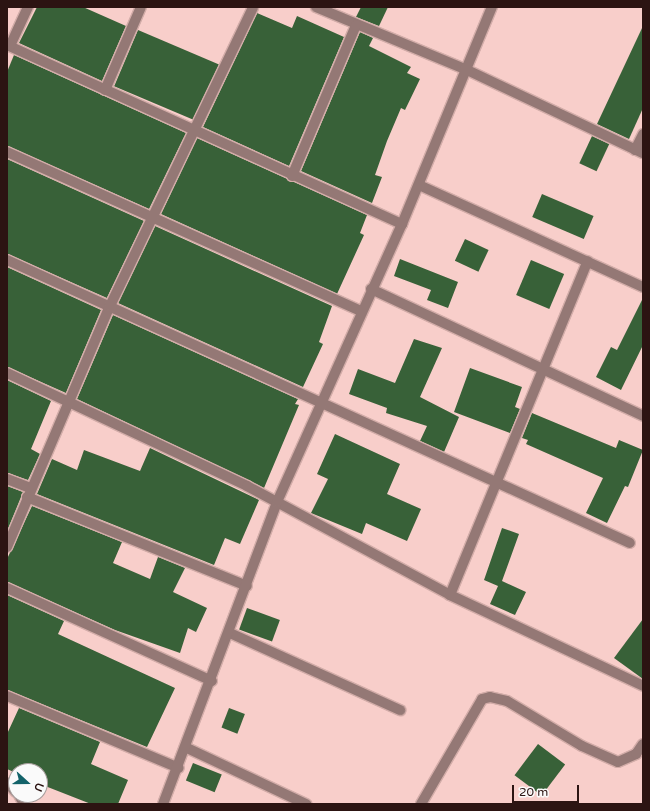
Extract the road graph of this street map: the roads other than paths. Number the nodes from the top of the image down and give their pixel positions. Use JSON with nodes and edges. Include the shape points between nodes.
{"nodes":[{"id":1,"x":28,"y":7,"type":"edge"},
{"id":2,"x":141,"y":7,"type":"edge"},
{"id":3,"x":253,"y":7,"type":"edge"},
{"id":4,"x":316,"y":7,"type":"edge"},
{"id":5,"x":492,"y":7,"type":"edge"},
{"id":6,"x":356,"y":25,"type":"junction"},
{"id":7,"x":9,"y":46,"type":"edge"},
{"id":8,"x":465,"y":69,"type":"junction"},
{"id":9,"x":105,"y":90,"type":"junction"},
{"id":10,"x":194,"y":132,"type":"junction"},
{"id":11,"x":643,"y":134,"type":"edge"},
{"id":12,"x":7,"y":152,"type":"edge"},
{"id":13,"x":639,"y":152,"type":"edge"},
{"id":14,"x":292,"y":176,"type":"junction"},
{"id":15,"x":419,"y":185,"type":"junction"},
{"id":16,"x":151,"y":218,"type":"junction"},
{"id":17,"x":402,"y":224,"type":"junction"},
{"id":18,"x":7,"y":260,"type":"edge"},
{"id":19,"x":588,"y":261,"type":"junction"},
{"id":20,"x":643,"y":288,"type":"edge"},
{"id":21,"x":371,"y":289,"type":"junction"},
{"id":22,"x":110,"y":306,"type":"junction"},
{"id":23,"x":360,"y":311,"type":"junction"},
{"id":24,"x":543,"y":370,"type":"junction"},
{"id":25,"x":7,"y":373,"type":"edge"},
{"id":26,"x":320,"y":401,"type":"junction"},
{"id":27,"x":67,"y":402,"type":"junction"},
{"id":28,"x":643,"y":416,"type":"edge"},
{"id":29,"x":7,"y":478,"type":"edge"},
{"id":30,"x":496,"y":482,"type":"junction"},
{"id":31,"x":28,"y":493,"type":"junction"},
{"id":32,"x":277,"y":502,"type":"junction"},
{"id":33,"x":630,"y":542,"type":"dead end"},
{"id":34,"x":7,"y":547,"type":"edge"},
{"id":35,"x":247,"y":586,"type":"junction"},
{"id":36,"x":7,"y":588,"type":"edge"},
{"id":37,"x":450,"y":595,"type":"junction"},
{"id":38,"x":230,"y":633,"type":"junction"},
{"id":39,"x":212,"y":681,"type":"junction"},
{"id":40,"x":643,"y":686,"type":"edge"},
{"id":41,"x":7,"y":696,"type":"edge"},
{"id":42,"x":400,"y":710,"type":"dead end"},
{"id":43,"x":643,"y":744,"type":"edge"},
{"id":44,"x":187,"y":748,"type":"junction"},
{"id":45,"x":179,"y":768,"type":"junction"},
{"id":46,"x":163,"y":804,"type":"edge"},
{"id":47,"x":306,"y":804,"type":"edge"},
{"id":48,"x":421,"y":804,"type":"edge"}],
"edges":[{"from":1,"to":7,"type":"street"},
{"from":2,"to":9,"type":"street"},
{"from":3,"to":10,"type":"street"},
{"from":4,"to":6,"type":"street"},
{"from":5,"to":8,"type":"street"},
{"from":6,"to":8,"type":"street"},
{"from":6,"to":14,"type":"street"},
{"from":7,"to":9,"type":"street"},
{"from":8,"to":13,"type":"street"},
{"from":8,"to":15,"type":"street"},
{"from":9,"to":10,"type":"street"},
{"from":10,"to":14,"type":"street"},
{"from":10,"to":16,"type":"street"},
{"from":11,"to":13,"type":"street"},
{"from":12,"to":16,"type":"street"},
{"from":14,"to":17,"type":"street"},
{"from":15,"to":17,"type":"street"},
{"from":15,"to":19,"type":"street"},
{"from":16,"to":22,"type":"street"},
{"from":16,"to":23,"type":"street"},
{"from":17,"to":21,"type":"street"},
{"from":18,"to":22,"type":"street"},
{"from":19,"to":20,"type":"street"},
{"from":19,"to":24,"type":"street"},
{"from":21,"to":23,"type":"street"},
{"from":21,"to":24,"type":"street"},
{"from":22,"to":26,"type":"street"},
{"from":22,"to":27,"type":"street"},
{"from":23,"to":26,"type":"street"},
{"from":24,"to":28,"type":"street"},
{"from":24,"to":30,"type":"street"},
{"from":25,"to":27,"type":"street"},
{"from":26,"to":30,"type":"street"},
{"from":26,"to":32,"type":"street"},
{"from":27,"to":31,"type":"street"},
{"from":27,"to":32,"type":"street"},
{"from":29,"to":31,"type":"street"},
{"from":30,"to":33,"type":"street"},
{"from":30,"to":37,"type":"street"},
{"from":31,"to":34,"type":"street"},
{"from":31,"to":35,"type":"street"},
{"from":32,"to":35,"type":"street"},
{"from":32,"to":37,"type":"street"},
{"from":35,"to":38,"type":"street"},
{"from":36,"to":39,"type":"street"},
{"from":37,"to":40,"type":"street"},
{"from":38,"to":39,"type":"street"},
{"from":38,"to":42,"type":"street"},
{"from":39,"to":44,"type":"street"},
{"from":41,"to":45,"type":"street"},
{"from":43,"to":48,"type":"street","via":[[636,754],[618,762],[582,746],[507,701],[490,697],[482,699]]},
{"from":44,"to":45,"type":"street"},
{"from":44,"to":47,"type":"street"},
{"from":45,"to":46,"type":"street"}]}
